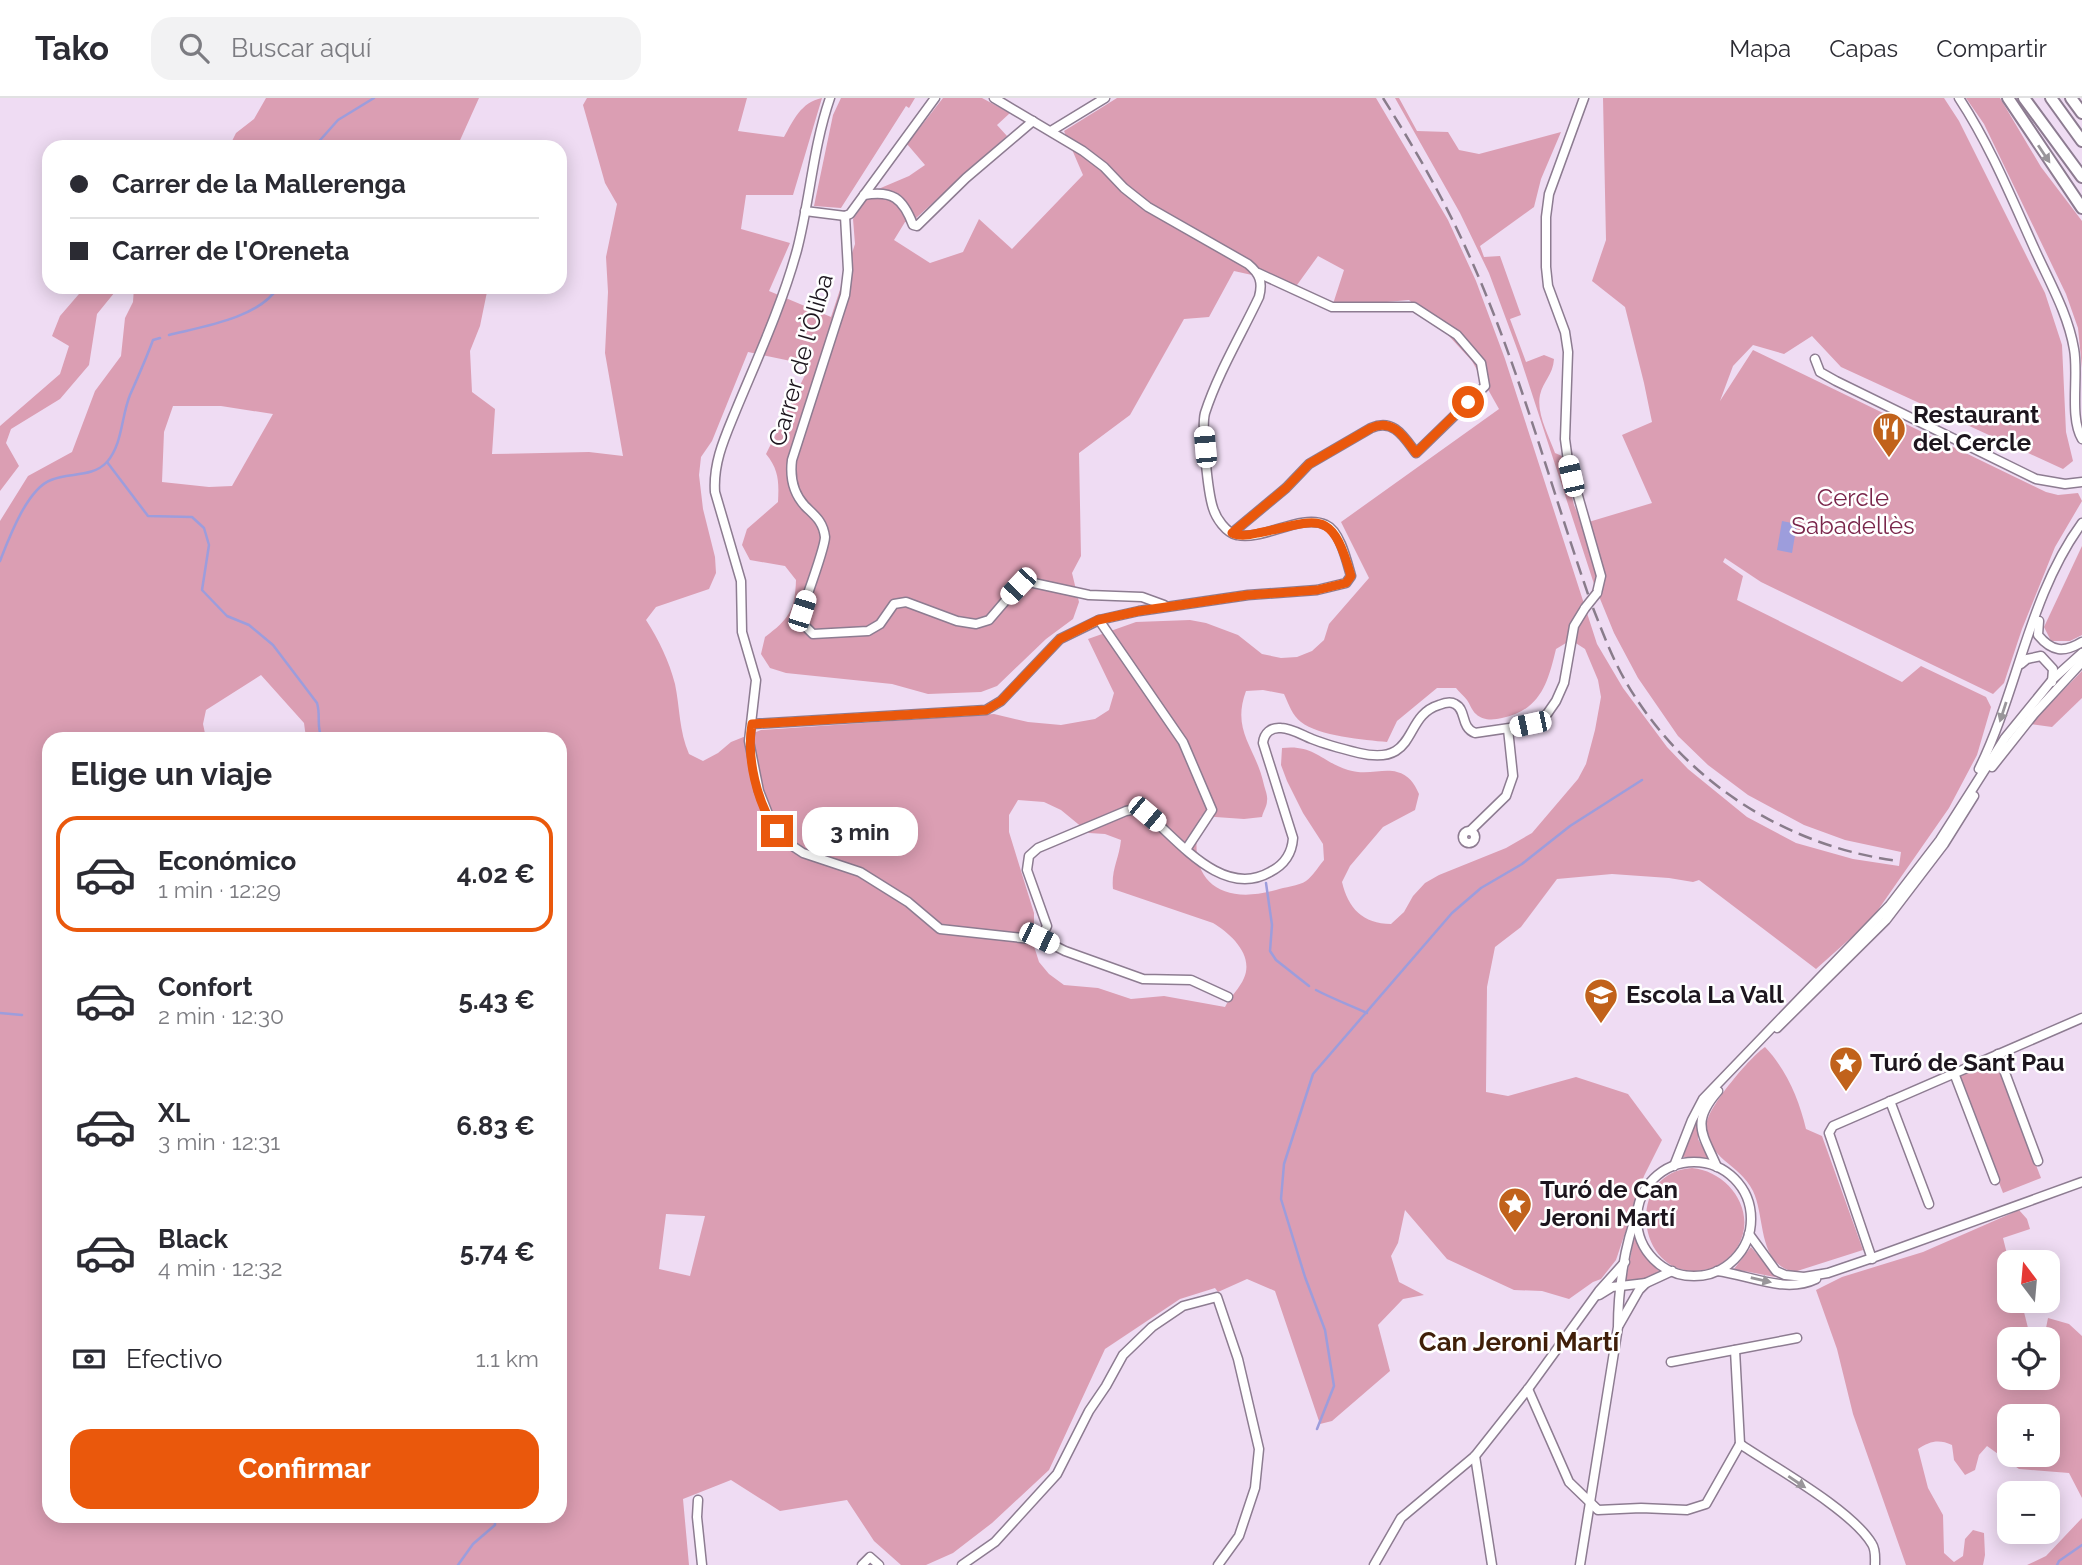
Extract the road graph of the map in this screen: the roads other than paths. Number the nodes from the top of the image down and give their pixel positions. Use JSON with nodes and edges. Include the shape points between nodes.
{"nodes":[{"id":1,"x":830,"y":98,"type":"edge"},
{"id":2,"x":935,"y":98,"type":"edge"},
{"id":3,"x":994,"y":98,"type":"edge"},
{"id":4,"x":1105,"y":98,"type":"edge"},
{"id":5,"x":1584,"y":98,"type":"edge"},
{"id":6,"x":1959,"y":98,"type":"edge"},
{"id":7,"x":2008,"y":98,"type":"edge"},
{"id":8,"x":2024,"y":98,"type":"edge"},
{"id":9,"x":2051,"y":98,"type":"edge"},
{"id":10,"x":2071,"y":98,"type":"edge"},
{"id":11,"x":2082,"y":113,"type":"edge"},
{"id":12,"x":1033,"y":121,"type":"junction"},
{"id":13,"x":1051,"y":131,"type":"junction"},
{"id":14,"x":2082,"y":141,"type":"edge"},
{"id":15,"x":2082,"y":177,"type":"edge"},
{"id":16,"x":864,"y":195,"type":"junction"},
{"id":17,"x":2082,"y":208,"type":"edge"},
{"id":18,"x":805,"y":211,"type":"junction"},
{"id":19,"x":845,"y":216,"type":"junction"},
{"id":20,"x":1258,"y":273,"type":"junction"},
{"id":21,"x":1815,"y":359,"type":"dead end"},
{"id":22,"x":2082,"y":439,"type":"edge"},
{"id":23,"x":2082,"y":482,"type":"edge"},
{"id":24,"x":2082,"y":523,"type":"edge"},
{"id":25,"x":2082,"y":531,"type":"edge"},
{"id":26,"x":1232,"y":533,"type":"junction"},
{"id":27,"x":1167,"y":607,"type":"junction"},
{"id":28,"x":1098,"y":620,"type":"junction"},
{"id":29,"x":2036,"y":629,"type":"junction"},
{"id":30,"x":2082,"y":642,"type":"edge"},
{"id":31,"x":2082,"y":653,"type":"edge"},
{"id":32,"x":2082,"y":662,"type":"edge"},
{"id":33,"x":2017,"y":670,"type":"junction"},
{"id":34,"x":2053,"y":674,"type":"junction"},
{"id":35,"x":752,"y":724,"type":"junction"},
{"id":36,"x":1508,"y":729,"type":"junction"},
{"id":37,"x":1990,"y":770,"type":"junction"},
{"id":38,"x":1960,"y":806,"type":"junction"},
{"id":39,"x":1470,"y":831,"type":"dead end"},
{"id":40,"x":1186,"y":848,"type":"junction"},
{"id":41,"x":1039,"y":938,"type":"junction"},
{"id":42,"x":1227,"y":997,"type":"dead end"},
{"id":43,"x":2080,"y":1018,"type":"edge"},
{"id":44,"x":2082,"y":1029,"type":"edge"},
{"id":45,"x":1760,"y":1042,"type":"junction"},
{"id":46,"x":1998,"y":1054,"type":"junction"},
{"id":47,"x":1732,"y":1071,"type":"junction"},
{"id":48,"x":1954,"y":1073,"type":"junction"},
{"id":49,"x":1890,"y":1101,"type":"junction"},
{"id":50,"x":2038,"y":1161,"type":"dead end"},
{"id":51,"x":1674,"y":1166,"type":"junction"},
{"id":52,"x":1717,"y":1167,"type":"junction"},
{"id":53,"x":1994,"y":1180,"type":"dead end"},
{"id":54,"x":2082,"y":1182,"type":"edge"},
{"id":55,"x":1929,"y":1204,"type":"dead end"},
{"id":56,"x":1638,"y":1212,"type":"junction"},
{"id":57,"x":1749,"y":1234,"type":"junction"},
{"id":58,"x":1871,"y":1259,"type":"junction"},
{"id":59,"x":1625,"y":1262,"type":"junction"},
{"id":60,"x":1672,"y":1271,"type":"junction"},
{"id":61,"x":1717,"y":1271,"type":"junction"},
{"id":62,"x":1828,"y":1273,"type":"junction"},
{"id":63,"x":1646,"y":1283,"type":"junction"},
{"id":64,"x":1621,"y":1285,"type":"junction"},
{"id":65,"x":1598,"y":1295,"type":"junction"},
{"id":66,"x":1619,"y":1302,"type":"junction"},
{"id":67,"x":1618,"y":1327,"type":"junction"},
{"id":68,"x":1797,"y":1338,"type":"dead end"},
{"id":69,"x":1735,"y":1350,"type":"junction"},
{"id":70,"x":1671,"y":1362,"type":"dead end"},
{"id":71,"x":1528,"y":1389,"type":"junction"},
{"id":72,"x":1740,"y":1444,"type":"junction"},
{"id":73,"x":1475,"y":1456,"type":"junction"},
{"id":74,"x":698,"y":1500,"type":"dead end"},
{"id":75,"x":1589,"y":1503,"type":"junction"},
{"id":76,"x":702,"y":1565,"type":"edge"},
{"id":77,"x":862,"y":1565,"type":"edge"},
{"id":78,"x":879,"y":1565,"type":"edge"},
{"id":79,"x":962,"y":1565,"type":"edge"},
{"id":80,"x":1218,"y":1565,"type":"edge"},
{"id":81,"x":1374,"y":1565,"type":"edge"},
{"id":82,"x":1492,"y":1565,"type":"edge"},
{"id":83,"x":1580,"y":1565,"type":"edge"},
{"id":84,"x":1875,"y":1565,"type":"edge"}],
"edges":[{"from":1,"to":18,"type":"street"},
{"from":2,"to":16,"type":"street"},
{"from":3,"to":12,"type":"street"},
{"from":4,"to":13,"type":"street"},
{"from":5,"to":36,"type":"street","bridge":true,"via":[[1549,194],[1546,267],[1569,352],[1568,461],[1601,576],[1597,593],[1575,622],[1567,674],[1556,701],[1540,721]]},
{"from":6,"to":22,"type":"street","via":[[2008,190],[2064,313],[2075,351],[2076,412]]},
{"from":7,"to":17,"type":"highway","one_way":true},
{"from":8,"to":15,"type":"highway"},
{"from":9,"to":14,"type":"highway"},
{"from":10,"to":11,"type":"highway"},
{"from":12,"to":13,"type":"street"},
{"from":12,"to":16,"type":"street","via":[[917,226],[902,204],[888,194]]},
{"from":13,"to":20,"type":"street","via":[[1083,150],[1148,207]]},
{"from":16,"to":19,"type":"street"},
{"from":18,"to":19,"type":"street"},
{"from":18,"to":35,"type":"street","via":[[772,327],[719,452],[715,472],[715,492],[741,581],[742,632],[755,675]]},
{"from":19,"to":27,"type":"street","name":"Carrer de l'Òliba","via":[[845,295],[790,475],[804,506],[816,514],[825,539],[801,622],[813,634],[868,631],[880,624],[894,604],[906,601],[976,624],[989,620],[1018,586],[1029,582],[1083,594],[1142,597]]},
{"from":20,"to":26,"type":"street","via":[[1259,297],[1203,422],[1213,511]]},
{"from":20,"to":26,"type":"street","via":[[1332,307],[1414,307],[1457,335],[1481,363],[1485,386],[1416,453],[1398,428],[1380,424],[1309,464]]},
{"from":21,"to":23,"type":"street","via":[[1820,372],[1836,381],[2036,479]]},
{"from":24,"to":29,"type":"street","via":[[2061,556]]},
{"from":25,"to":29,"type":"street","via":[[2065,558]]},
{"from":26,"to":27,"type":"street","via":[[1250,535],[1313,522],[1327,525],[1335,533],[1351,576],[1346,583],[1317,590]]},
{"from":27,"to":28,"type":"street"},
{"from":28,"to":35,"type":"street","via":[[1060,639],[1001,701],[986,710]]},
{"from":28,"to":40,"type":"street","via":[[1182,742],[1212,810]]},
{"from":29,"to":30,"type":"street","via":[[2049,648],[2072,648]]},
{"from":29,"to":33,"type":"street"},
{"from":31,"to":34,"type":"street"},
{"from":32,"to":37,"type":"street"},
{"from":33,"to":34,"type":"street","via":[[2024,661],[2041,656]]},
{"from":33,"to":38,"type":"street","one_way":true,"via":[[1996,734]]},
{"from":34,"to":37,"type":"street","via":[[2050,690],[2022,720]]},
{"from":34,"to":38,"type":"street"},
{"from":35,"to":41,"type":"street","via":[[749,741],[759,791],[772,824],[788,843],[811,857],[860,872],[940,929]]},
{"from":36,"to":39,"type":"street","via":[[1513,776],[1506,796]]},
{"from":36,"to":40,"type":"street","via":[[1471,732],[1458,707],[1449,702],[1424,712],[1404,745],[1385,755],[1354,752],[1289,729],[1273,729],[1263,743],[1292,830],[1288,856],[1266,875],[1242,879],[1219,873]]},
{"from":37,"to":45,"type":"street","via":[[1944,844],[1886,920]]},
{"from":38,"to":45,"type":"street","via":[[1890,905]]},
{"from":40,"to":41,"type":"street","via":[[1147,814],[1133,809],[1033,851],[1026,867],[1046,926]]},
{"from":41,"to":42,"type":"street","via":[[1143,979],[1191,980]]},
{"from":43,"to":44,"type":"street"},
{"from":43,"to":46,"type":"street"},
{"from":45,"to":47,"type":"street"},
{"from":46,"to":48,"type":"street"},
{"from":46,"to":50,"type":"street"},
{"from":47,"to":51,"type":"street","via":[[1703,1100]]},
{"from":47,"to":52,"type":"street","via":[[1705,1109],[1701,1132]]},
{"from":48,"to":49,"type":"street"},
{"from":48,"to":53,"type":"street"},
{"from":49,"to":55,"type":"street"},
{"from":49,"to":58,"type":"street","via":[[1833,1126],[1829,1133]]},
{"from":51,"to":52,"type":"street","via":[[1696,1163]]},
{"from":51,"to":56,"type":"street","via":[[1650,1184]]},
{"from":52,"to":57,"type":"street","via":[[1744,1193],[1750,1211]]},
{"from":54,"to":58,"type":"street"},
{"from":56,"to":59,"type":"street"},
{"from":56,"to":60,"type":"street","via":[[1639,1234],[1646,1249]]},
{"from":57,"to":61,"type":"street","via":[[1738,1255]]},
{"from":57,"to":62,"type":"street","via":[[1769,1264],[1785,1275]]},
{"from":58,"to":62,"type":"street"},
{"from":59,"to":64,"type":"street"},
{"from":59,"to":65,"type":"street"},
{"from":60,"to":61,"type":"street","via":[[1692,1276]]},
{"from":60,"to":63,"type":"street"},
{"from":61,"to":62,"type":"street","one_way":true,"via":[[1794,1286]]},
{"from":63,"to":64,"type":"street"},
{"from":63,"to":67,"type":"street"},
{"from":64,"to":65,"type":"street"},
{"from":64,"to":66,"type":"street"},
{"from":65,"to":66,"type":"street","via":[[1611,1295]]},
{"from":65,"to":71,"type":"street"},
{"from":66,"to":67,"type":"street"},
{"from":67,"to":75,"type":"street"},
{"from":68,"to":69,"type":"street"},
{"from":69,"to":70,"type":"street"},
{"from":69,"to":72,"type":"street"},
{"from":71,"to":73,"type":"street"},
{"from":71,"to":75,"type":"street","via":[[1569,1482]]},
{"from":72,"to":75,"type":"street","via":[[1706,1504],[1687,1510],[1598,1510]]},
{"from":72,"to":84,"type":"street","one_way":true,"via":[[1862,1530],[1874,1547]]},
{"from":73,"to":81,"type":"street","via":[[1401,1518]]},
{"from":73,"to":82,"type":"street"},
{"from":74,"to":76,"type":"street"},
{"from":75,"to":83,"type":"street"},
{"from":77,"to":78,"type":"street","via":[[870,1557]]},
{"from":79,"to":80,"type":"street","via":[[995,1542],[1057,1474],[1088,1411],[1124,1354],[1183,1306],[1217,1297],[1238,1359],[1259,1448],[1255,1488],[1239,1536]]}]}
